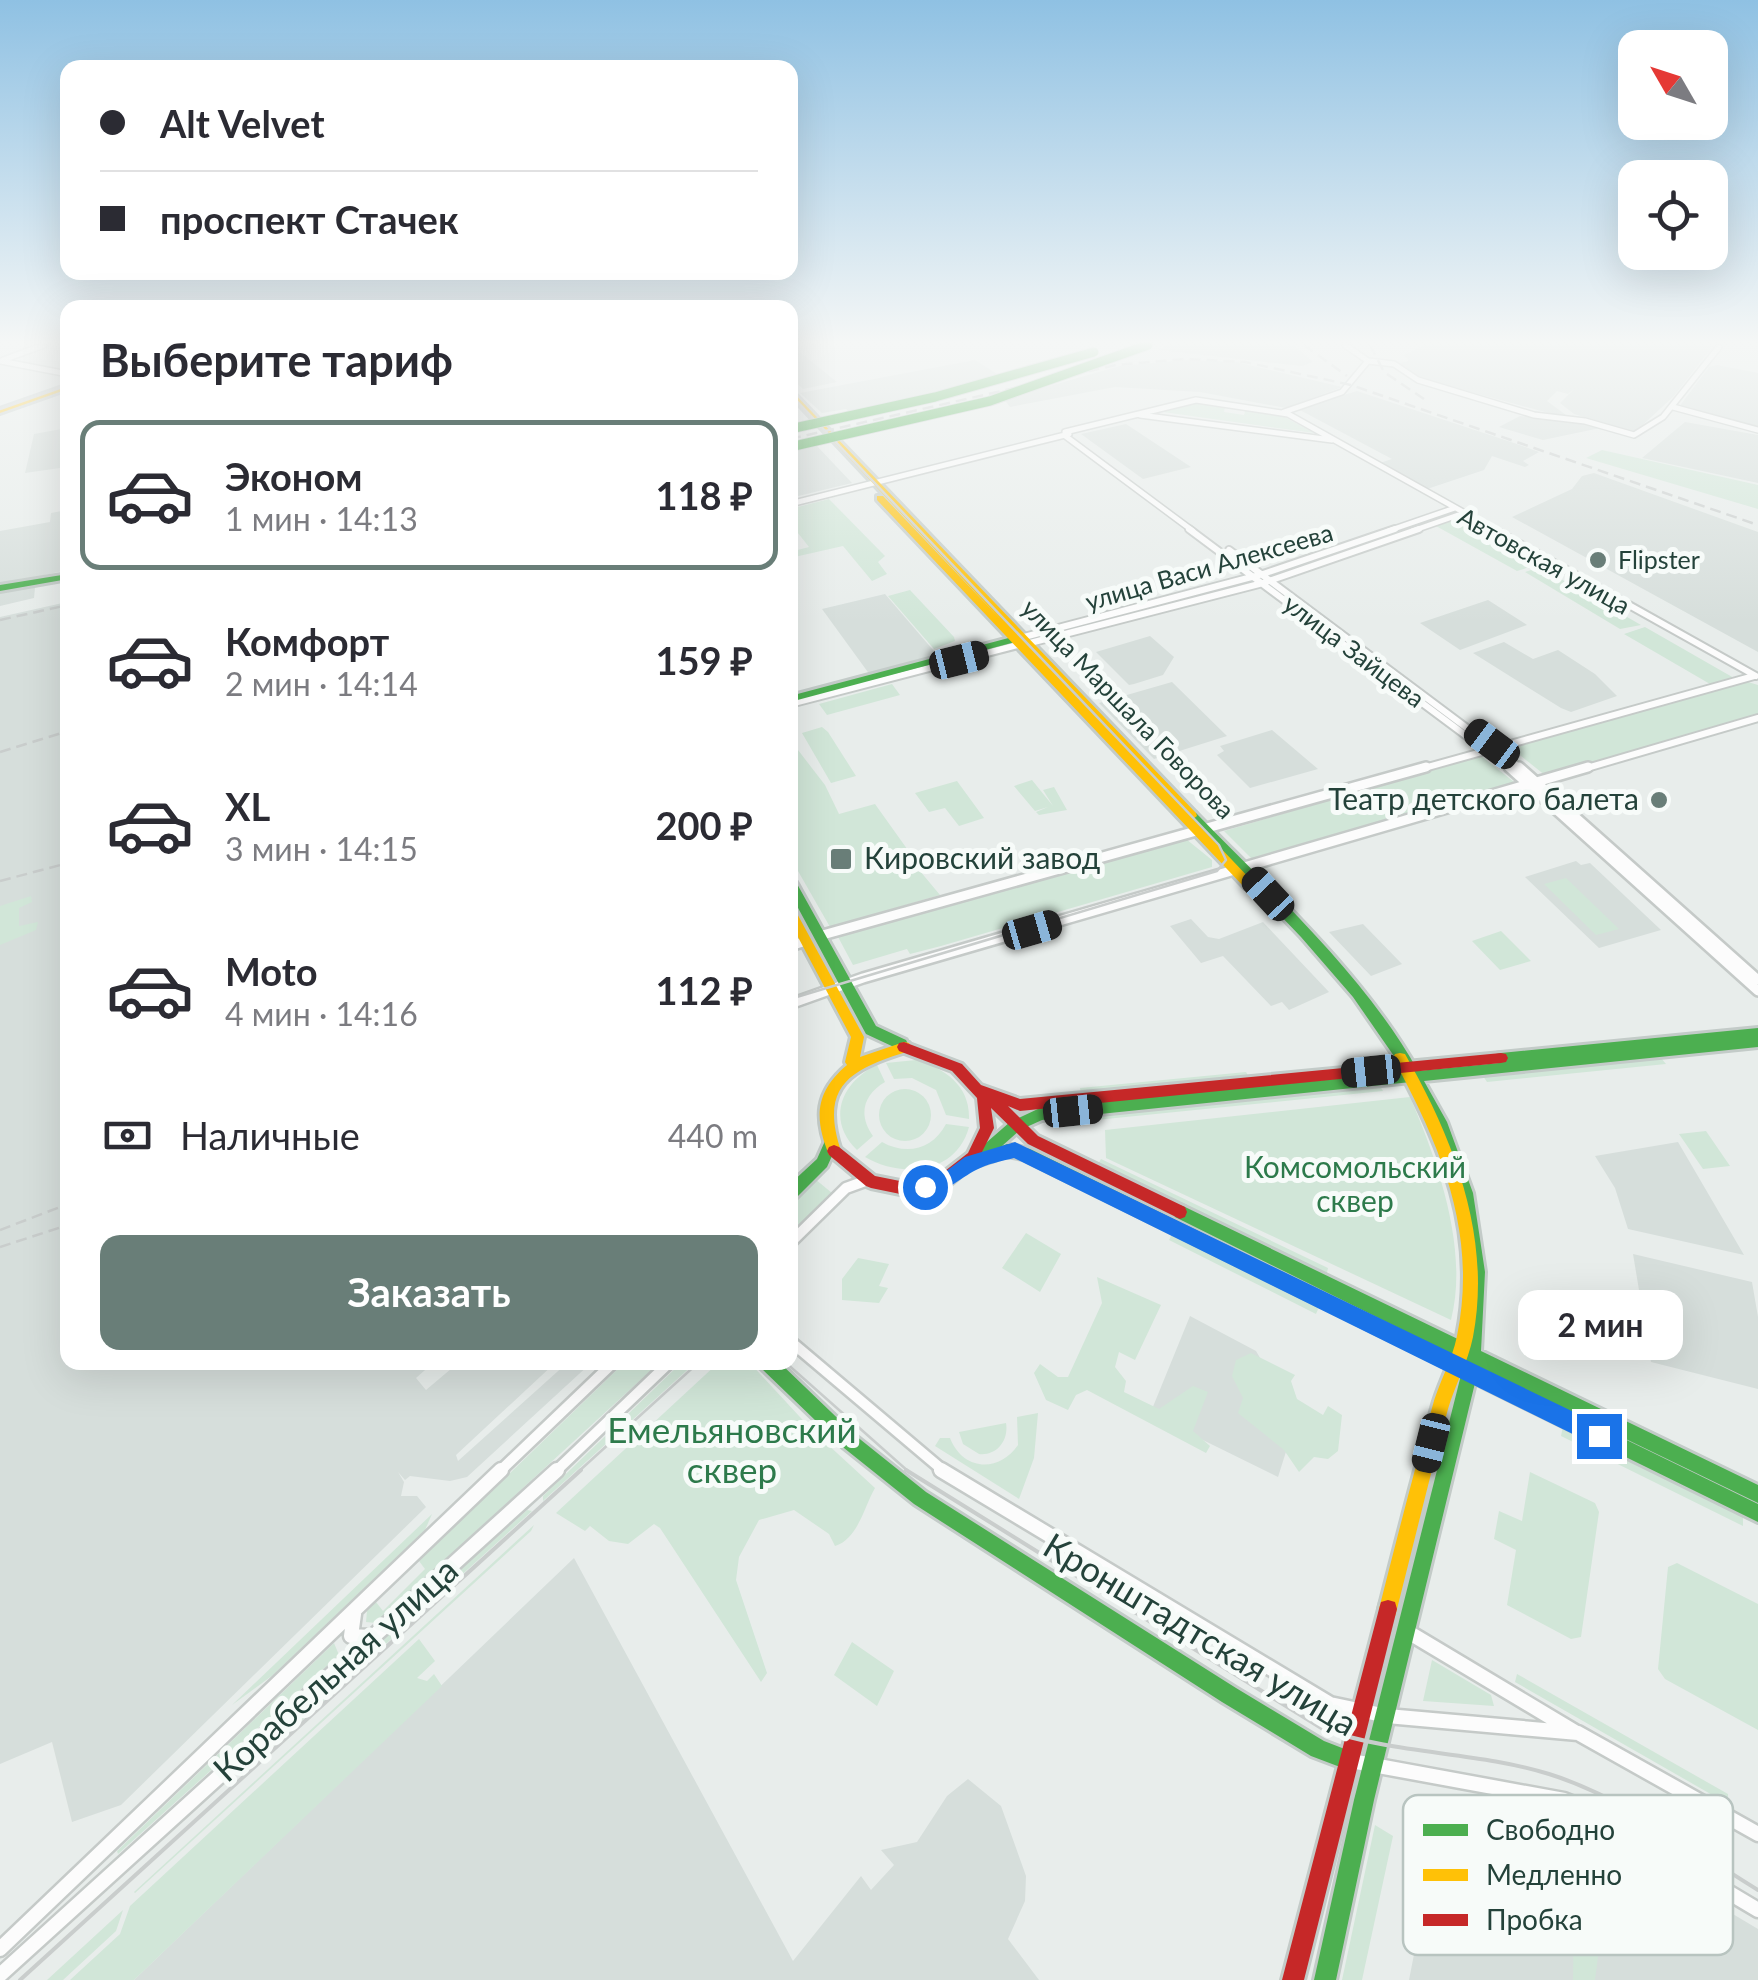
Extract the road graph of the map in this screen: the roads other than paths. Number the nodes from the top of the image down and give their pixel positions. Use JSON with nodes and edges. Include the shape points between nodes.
{"nodes":[{"id":1,"x":825,"y":437,"type":"edge"},
{"id":2,"x":831,"y":437,"type":"edge"},
{"id":3,"x":832,"y":437,"type":"edge"},
{"id":4,"x":1053,"y":437,"type":"edge"},
{"id":5,"x":1071,"y":437,"type":"edge"},
{"id":6,"x":1317,"y":437,"type":"edge"},
{"id":7,"x":1326,"y":437,"type":"edge"},
{"id":8,"x":1329,"y":439,"type":"junction"},
{"id":9,"x":798,"y":445,"type":"edge"},
{"id":10,"x":872,"y":483,"type":"junction"},
{"id":11,"x":798,"y":502,"type":"edge"},
{"id":12,"x":1458,"y":511,"type":"junction"},
{"id":13,"x":60,"y":579,"type":"edge"},
{"id":14,"x":1263,"y":579,"type":"junction"},
{"id":15,"x":0,"y":589,"type":"edge"},
{"id":16,"x":1021,"y":641,"type":"junction"},
{"id":17,"x":1755,"y":678,"type":"edge"},
{"id":18,"x":798,"y":699,"type":"edge"},
{"id":19,"x":1758,"y":718,"type":"edge"},
{"id":20,"x":1494,"y":750,"type":"junction"},
{"id":21,"x":1535,"y":783,"type":"junction"},
{"id":22,"x":1202,"y":830,"type":"junction"},
{"id":23,"x":1239,"y":869,"type":"junction"},
{"id":24,"x":798,"y":913,"type":"edge"},
{"id":25,"x":805,"y":941,"type":"edge"},
{"id":26,"x":1758,"y":980,"type":"edge"},
{"id":27,"x":838,"y":986,"type":"junction"},
{"id":28,"x":1758,"y":991,"type":"edge"},
{"id":29,"x":798,"y":1001,"type":"edge"},
{"id":30,"x":1758,"y":1033,"type":"edge"},
{"id":31,"x":1758,"y":1042,"type":"edge"},
{"id":32,"x":916,"y":1047,"type":"junction"},
{"id":33,"x":850,"y":1065,"type":"junction"},
{"id":34,"x":1415,"y":1072,"type":"junction"},
{"id":35,"x":982,"y":1090,"type":"junction"},
{"id":36,"x":1015,"y":1126,"type":"junction"},
{"id":37,"x":830,"y":1146,"type":"junction"},
{"id":38,"x":971,"y":1162,"type":"junction"},
{"id":39,"x":868,"y":1180,"type":"junction"},
{"id":40,"x":798,"y":1186,"type":"edge"},
{"id":41,"x":798,"y":1235,"type":"edge"},
{"id":42,"x":798,"y":1348,"type":"edge"},
{"id":43,"x":1465,"y":1361,"type":"junction"},
{"id":44,"x":606,"y":1370,"type":"edge"},
{"id":45,"x":661,"y":1370,"type":"edge"},
{"id":46,"x":775,"y":1370,"type":"edge"},
{"id":47,"x":1758,"y":1494,"type":"edge"},
{"id":48,"x":1758,"y":1513,"type":"edge"},
{"id":49,"x":357,"y":1607,"type":"junction"},
{"id":50,"x":1408,"y":1632,"type":"junction"},
{"id":51,"x":374,"y":1636,"type":"junction"},
{"id":52,"x":1362,"y":1712,"type":"junction"},
{"id":53,"x":1387,"y":1716,"type":"junction"},
{"id":54,"x":1578,"y":1733,"type":"junction"},
{"id":55,"x":1348,"y":1760,"type":"junction"},
{"id":56,"x":1373,"y":1767,"type":"junction"},
{"id":57,"x":1535,"y":1795,"type":"edge"},
{"id":58,"x":1688,"y":1795,"type":"edge"},
{"id":59,"x":1733,"y":1820,"type":"edge"},
{"id":60,"x":1758,"y":1834,"type":"edge"},
{"id":61,"x":1733,"y":1895,"type":"edge"},
{"id":62,"x":1758,"y":1910,"type":"edge"},
{"id":63,"x":0,"y":1949,"type":"edge"},
{"id":64,"x":0,"y":1975,"type":"edge"},
{"id":65,"x":1293,"y":1980,"type":"edge"},
{"id":66,"x":1325,"y":1980,"type":"edge"}],
"edges":[{"from":1,"to":10,"type":"main road","name":"улица Маршала Говорова"},
{"from":2,"to":10,"type":"main road","name":"улица Маршала Говорова"},
{"from":3,"to":9,"type":"main road","bridge":true},
{"from":4,"to":10,"type":"street"},
{"from":5,"to":14,"type":"street","name":"улица Зайцева"},
{"from":6,"to":8,"type":"street"},
{"from":7,"to":8,"type":"street","name":"Автовская улица"},
{"from":8,"to":12,"type":"street","name":"Автовская улица"},
{"from":10,"to":11,"type":"street"},
{"from":10,"to":16,"type":"main road","name":"улица Маршала Говорова"},
{"from":12,"to":14,"type":"street","name":"улица Васи Алексеева"},
{"from":12,"to":17,"type":"street","name":"Автовская улица"},
{"from":13,"to":15,"type":"main road"},
{"from":14,"to":16,"type":"street","name":"улица Васи Алексеева"},
{"from":14,"to":20,"type":"street","name":"улица Зайцева"},
{"from":16,"to":18,"type":"main road","name":"улица Васи Алексеева"},
{"from":16,"to":22,"type":"main road","name":"улица Маршала Говорова"},
{"from":17,"to":20,"type":"street"},
{"from":19,"to":21,"type":"street"},
{"from":20,"to":21,"type":"street","name":"улица Зайцева"},
{"from":20,"to":22,"type":"street"},
{"from":21,"to":23,"type":"street"},
{"from":21,"to":26,"type":"street","name":"улица Зайцева"},
{"from":21,"to":28,"type":"street","name":"улица Зайцева"},
{"from":22,"to":23,"type":"main road","name":"улица Маршала Говорова"},
{"from":22,"to":25,"type":"street"},
{"from":23,"to":27,"type":"street"},
{"from":23,"to":34,"type":"main road","name":"улица Маршала Говорова","via":[[1360,992]]},
{"from":24,"to":25,"type":"main road"},
{"from":25,"to":27,"type":"main road"},
{"from":27,"to":29,"type":"street"},
{"from":27,"to":32,"type":"main road","via":[[876,1035]]},
{"from":27,"to":33,"type":"main road","via":[[858,1037]]},
{"from":30,"to":34,"type":"main road"},
{"from":31,"to":34,"type":"main road"},
{"from":32,"to":33,"type":"main road","via":[[880,1050]]},
{"from":32,"to":35,"type":"main road","via":[[958,1063]]},
{"from":33,"to":37,"type":"main road","via":[[824,1104]]},
{"from":34,"to":35,"type":"main road","via":[[1020,1105]]},
{"from":34,"to":36,"type":"main road","via":[[1040,1114]]},
{"from":34,"to":43,"type":"main road","name":"улица Маршала Говорова","via":[[1470,1207],[1480,1276]]},
{"from":35,"to":36,"type":"main road"},
{"from":35,"to":38,"type":"main road","via":[[988,1127]]},
{"from":36,"to":38,"type":"main road"},
{"from":36,"to":43,"type":"main road"},
{"from":37,"to":39,"type":"main road"},
{"from":37,"to":40,"type":"main road"},
{"from":38,"to":39,"type":"main road","via":[[925,1187]]},
{"from":38,"to":43,"type":"main road","via":[[1007,1150],[1025,1153]]},
{"from":39,"to":41,"type":"street","via":[[846,1188]]},
{"from":42,"to":52,"type":"street","name":"Кронштадтская улица","via":[[950,1476],[1330,1704]]},
{"from":43,"to":47,"type":"main road"},
{"from":43,"to":48,"type":"main road"},
{"from":43,"to":50,"type":"main road"},
{"from":43,"to":52,"type":"main road"},
{"from":44,"to":49,"type":"street","name":"Корабельная улица"},
{"from":45,"to":51,"type":"street","name":"Корабельная улица"},
{"from":46,"to":55,"type":"main road","name":"Кронштадтская улица","via":[[920,1498],[1230,1696]]},
{"from":49,"to":51,"type":"street","via":[[351,1636]]},
{"from":49,"to":63,"type":"street","name":"Корабельная улица"},
{"from":50,"to":53,"type":"main road"},
{"from":50,"to":54,"type":"street"},
{"from":51,"to":64,"type":"street","name":"Корабельная улица"},
{"from":52,"to":53,"type":"street","name":"Кронштадтская улица"},
{"from":52,"to":55,"type":"main road"},
{"from":53,"to":54,"type":"street","name":"Кронштадтская улица"},
{"from":53,"to":56,"type":"main road"},
{"from":54,"to":58,"type":"street","name":"Кронштадтская улица"},
{"from":55,"to":56,"type":"street","name":"Кронштадтская улица"},
{"from":55,"to":65,"type":"main road"},
{"from":56,"to":57,"type":"street","name":"Кронштадтская улица"},
{"from":56,"to":66,"type":"main road"},
{"from":59,"to":60,"type":"street","name":"Кронштадтская улица"},
{"from":61,"to":62,"type":"street","name":"Кронштадтская улица"}]}
